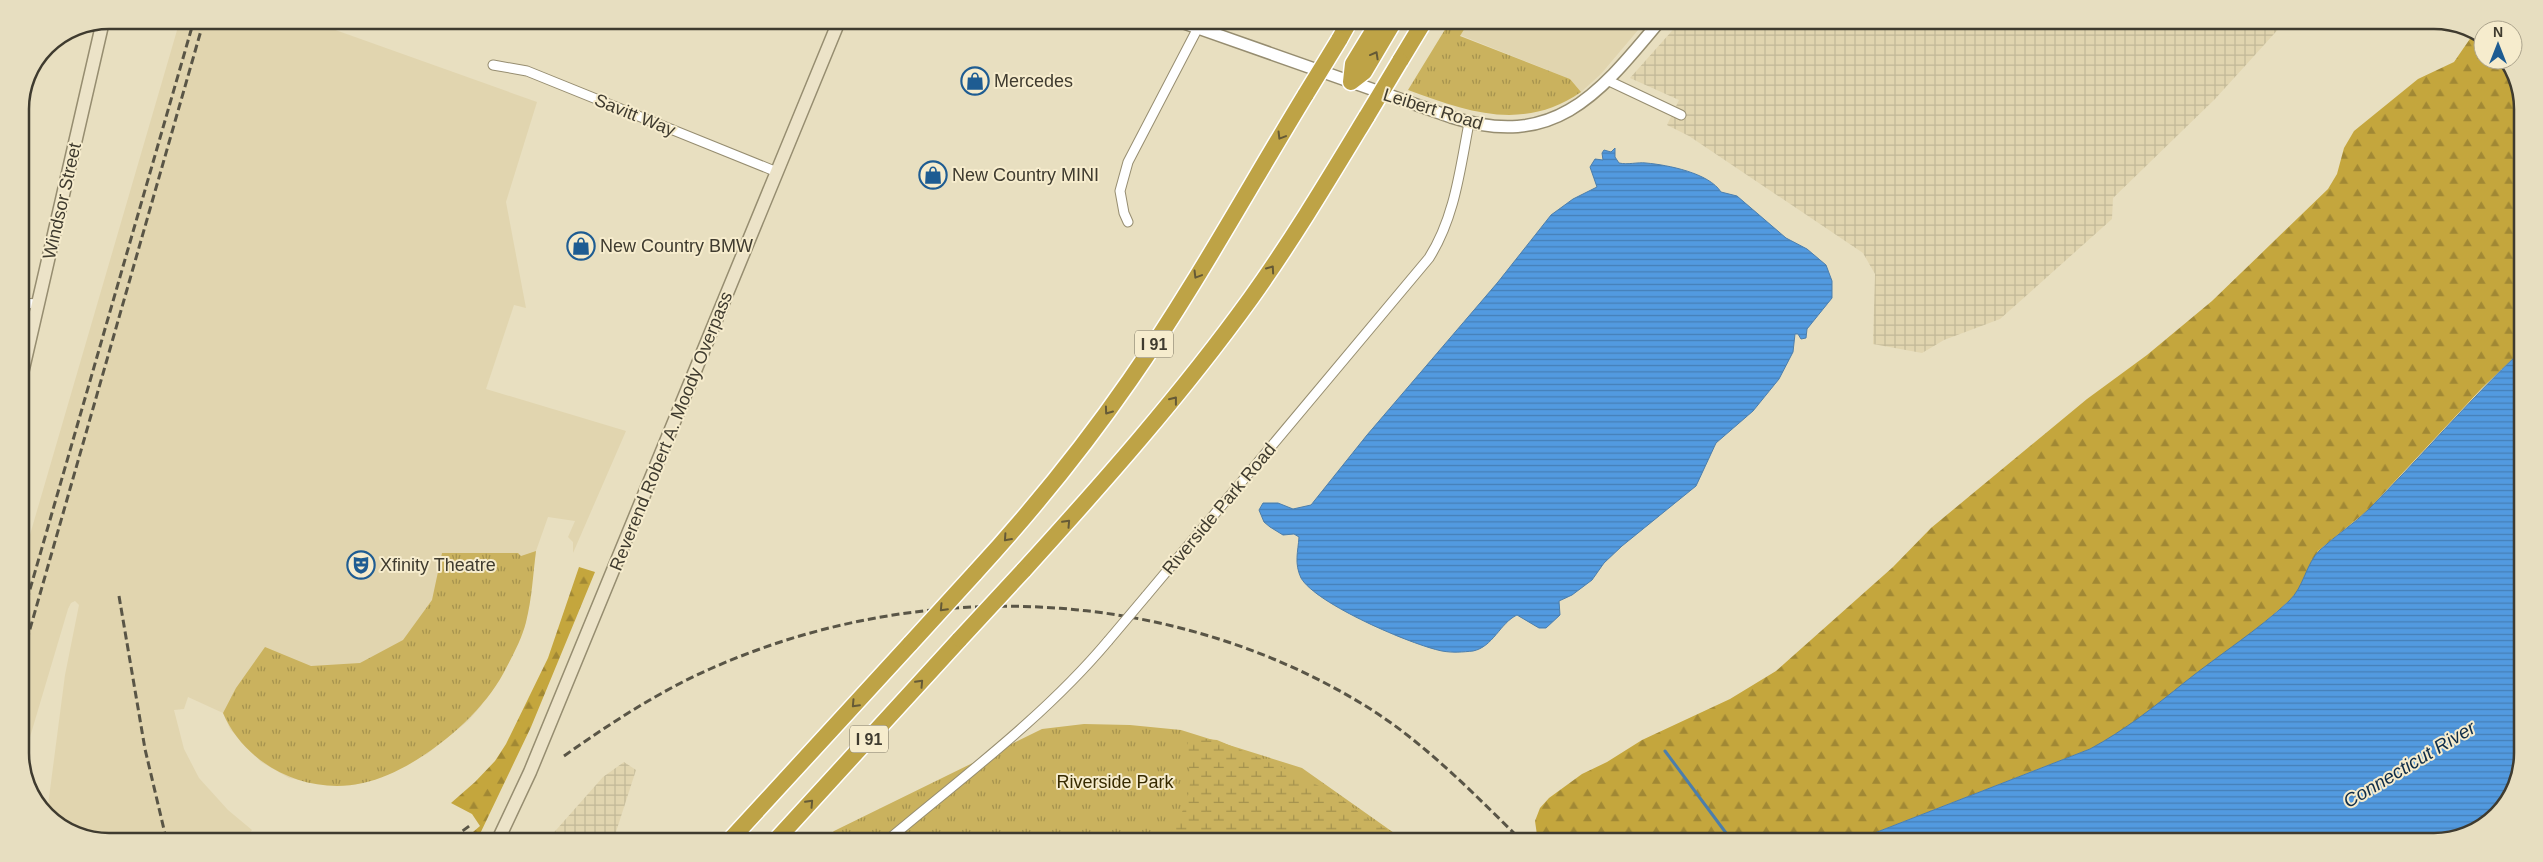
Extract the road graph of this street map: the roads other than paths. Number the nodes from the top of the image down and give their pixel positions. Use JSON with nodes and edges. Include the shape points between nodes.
{"nodes":[{"id":1,"x":835,"y":29,"type":"edge"},
{"id":2,"x":1198,"y":29,"type":"edge"},
{"id":3,"x":1211,"y":29,"type":"edge"},
{"id":4,"x":1345,"y":29,"type":"edge"},
{"id":5,"x":1374,"y":29,"type":"edge"},
{"id":6,"x":1390,"y":29,"type":"edge"},
{"id":7,"x":1419,"y":29,"type":"edge"},
{"id":8,"x":1653,"y":29,"type":"edge"},
{"id":9,"x":101,"y":30,"type":"edge"},
{"id":10,"x":492,"y":65,"type":"dead end"},
{"id":11,"x":1609,"y":81,"type":"junction"},
{"id":12,"x":1350,"y":82,"type":"junction"},
{"id":13,"x":1681,"y":115,"type":"dead end"},
{"id":14,"x":1469,"y":123,"type":"junction"},
{"id":15,"x":776,"y":172,"type":"junction"},
{"id":16,"x":1128,"y":222,"type":"dead end"},
{"id":17,"x":29,"y":304,"type":"edge"},
{"id":18,"x":38,"y":304,"type":"junction"},
{"id":19,"x":29,"y":343,"type":"edge"},
{"id":20,"x":501,"y":833,"type":"edge"},
{"id":21,"x":736,"y":833,"type":"edge"},
{"id":22,"x":783,"y":833,"type":"edge"},
{"id":23,"x":896,"y":833,"type":"edge"}],
"edges":[{"from":1,"to":15,"type":"main road","name":"Reverend Robert A. Moody Overpass"},
{"from":2,"to":16,"type":"street","via":[[1128,162],[1120,190]]},
{"from":3,"to":12,"type":"street","name":"Leibert Road"},
{"from":4,"to":21,"type":"highway","number":"I 91","one_way":true,"bridge":true,"via":[[1164,328],[1046,492]]},
{"from":5,"to":12,"type":"highway","via":[[1353,64]]},
{"from":12,"to":6,"type":"highway","one_way":true,"via":[[1364,72]]},
{"from":22,"to":7,"type":"highway","number":"I 91","one_way":true,"bridge":true,"via":[[1124,459],[1208,356],[1281,254]]},
{"from":8,"to":11,"type":"street","name":"Leibert Road"},
{"from":9,"to":18,"type":"main road","name":"Windsor Street"},
{"from":10,"to":15,"type":"street","name":"Savitt Way","via":[[527,70]]},
{"from":11,"to":13,"type":"street"},
{"from":11,"to":14,"type":"street","name":"Leibert Road","via":[[1581,104],[1544,120],[1500,127]]},
{"from":12,"to":14,"type":"street","name":"Leibert Road"},
{"from":14,"to":23,"type":"street","name":"Riverside Park Road","bridge":true,"via":[[1450,215],[1429,258],[1108,641],[1058,695]]},
{"from":15,"to":20,"type":"main road","name":"Reverend Robert A. Moody Overpass","via":[[534,763]]},
{"from":17,"to":18,"type":"street"},
{"from":18,"to":19,"type":"main road","name":"Windsor Street"}]}
